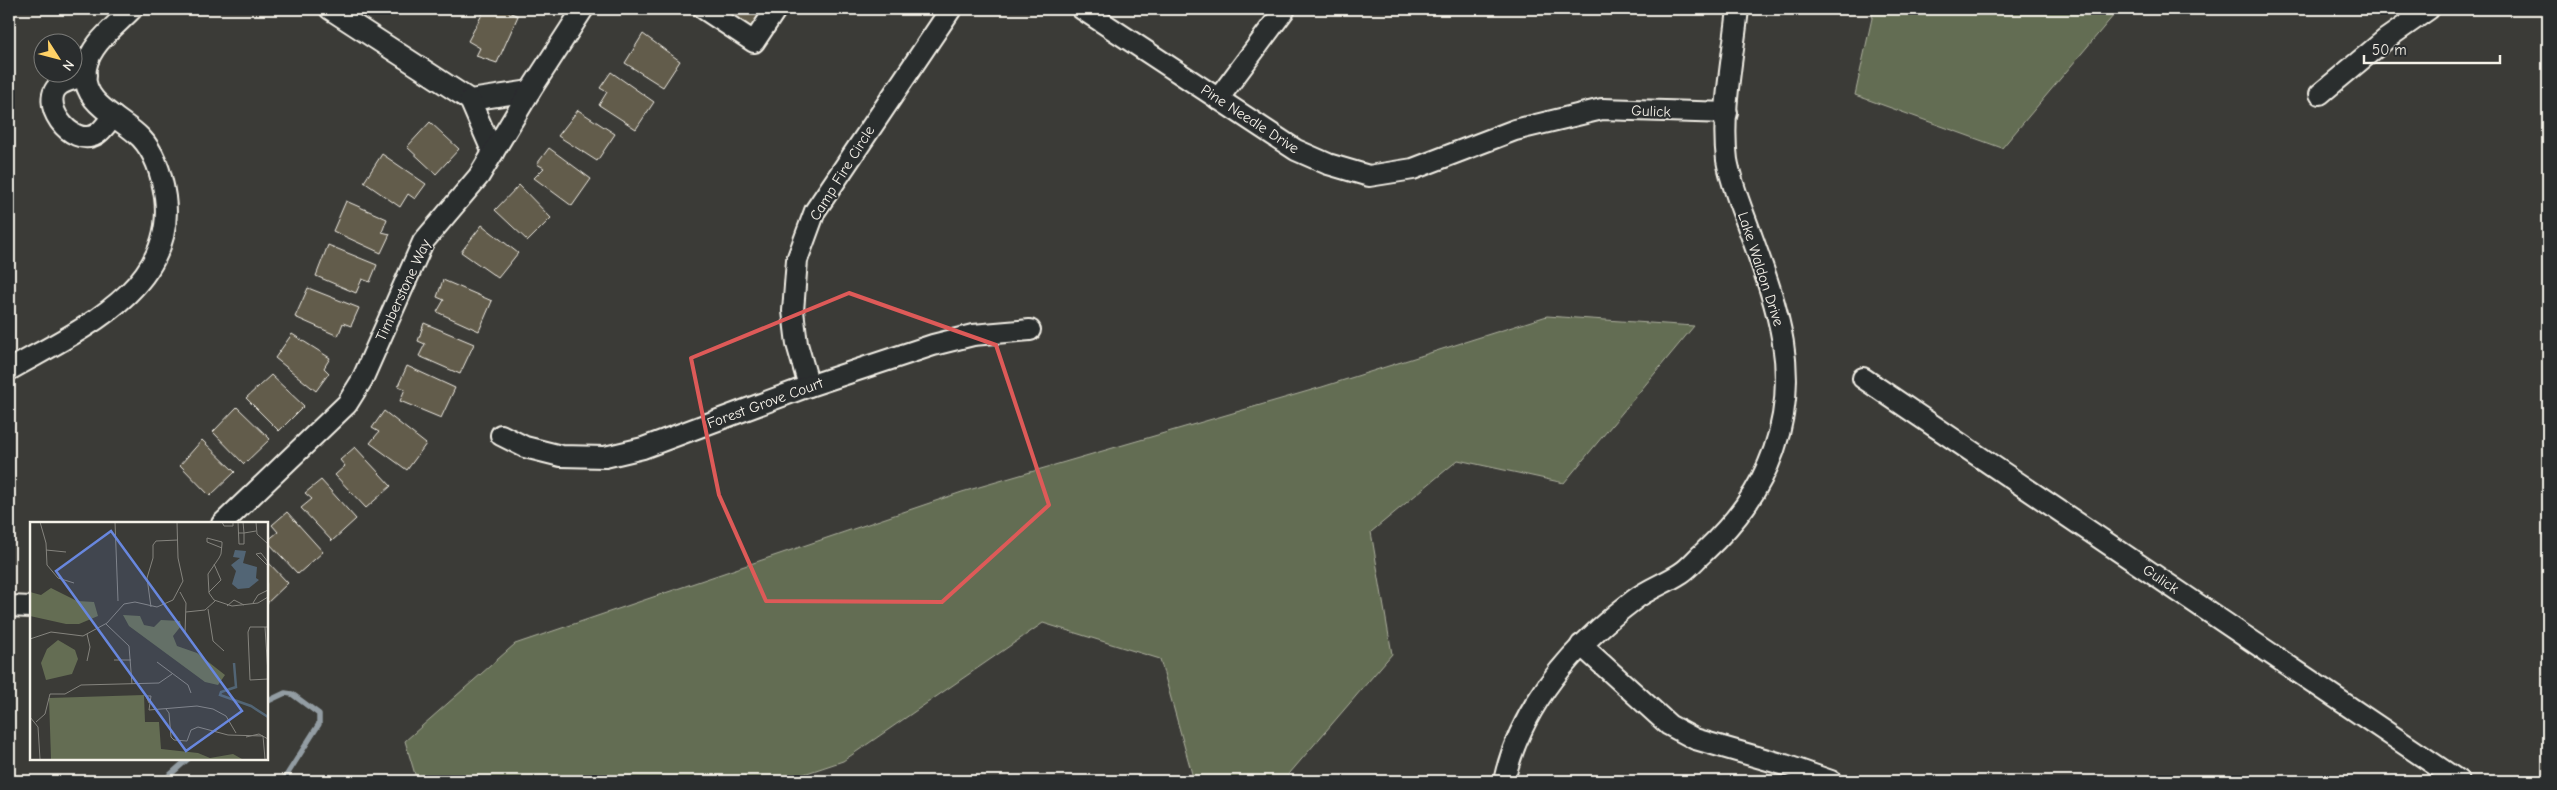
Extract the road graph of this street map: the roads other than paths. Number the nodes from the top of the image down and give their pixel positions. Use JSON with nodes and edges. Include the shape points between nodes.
{"nodes":[{"id":1,"x":132,"y":9,"type":"edge"},
{"id":2,"x":330,"y":9,"type":"edge"},
{"id":3,"x":704,"y":9,"type":"edge"},
{"id":4,"x":776,"y":9,"type":"edge"},
{"id":5,"x":951,"y":9,"type":"edge"},
{"id":6,"x":1082,"y":9,"type":"edge"},
{"id":7,"x":1285,"y":9,"type":"edge"},
{"id":8,"x":1738,"y":9,"type":"edge"},
{"id":9,"x":2429,"y":9,"type":"edge"},
{"id":10,"x":582,"y":11,"type":"edge"},
{"id":11,"x":86,"y":75,"type":"junction"},
{"id":12,"x":530,"y":91,"type":"junction"},
{"id":13,"x":2320,"y":94,"type":"dead end"},
{"id":14,"x":1218,"y":99,"type":"junction"},
{"id":15,"x":470,"y":100,"type":"junction"},
{"id":16,"x":1727,"y":113,"type":"junction"},
{"id":17,"x":113,"y":116,"type":"junction"},
{"id":18,"x":1576,"y":116,"type":"joint"},
{"id":19,"x":493,"y":153,"type":"junction"},
{"id":20,"x":1030,"y":330,"type":"dead end"},
{"id":21,"x":9,"y":370,"type":"edge"},
{"id":22,"x":1863,"y":378,"type":"dead end"},
{"id":23,"x":810,"y":386,"type":"junction"},
{"id":24,"x":501,"y":435,"type":"dead end"},
{"id":25,"x":224,"y":522,"type":"edge"},
{"id":26,"x":9,"y":606,"type":"edge"},
{"id":27,"x":30,"y":608,"type":"edge"},
{"id":28,"x":1581,"y":645,"type":"junction"},
{"id":29,"x":1504,"y":781,"type":"edge"},
{"id":30,"x":1830,"y":781,"type":"edge"},
{"id":31,"x":2458,"y":781,"type":"edge"}],
"edges":[{"from":1,"to":11,"type":"street","via":[[92,52]]},
{"from":2,"to":15,"type":"street"},
{"from":3,"to":4,"type":"street","via":[[754,42]]},
{"from":5,"to":23,"type":"street","name":"Camp Fire Circle","via":[[815,211],[797,260],[793,311],[797,344]]},
{"from":6,"to":14,"type":"street","name":"Pine Needle Drive"},
{"from":7,"to":14,"type":"street"},
{"from":8,"to":16,"type":"street","name":"Lake Waldon Drive"},
{"from":9,"to":13,"type":"street","via":[[2386,39]]},
{"from":10,"to":12,"type":"street","name":"Timberstone Way"},
{"from":11,"to":17,"type":"street","via":[[93,99]]},
{"from":11,"to":17,"type":"street","via":[[60,85],[54,94],[53,110],[66,130],[80,137],[89,137],[98,133]]},
{"from":12,"to":15,"type":"street"},
{"from":12,"to":19,"type":"street","name":"Timberstone Way"},
{"from":14,"to":18,"type":"street","name":"Pine Needle Drive","via":[[1296,150],[1369,176],[1413,168],[1515,130]]},
{"from":15,"to":19,"type":"street"},
{"from":16,"to":18,"type":"street","name":"Gulick","via":[[1602,110]]},
{"from":16,"to":28,"type":"street","name":"Lake Waldon Drive","via":[[1728,162],[1774,298],[1786,354],[1784,413],[1773,450],[1756,488],[1732,526],[1681,573],[1636,598]]},
{"from":17,"to":21,"type":"street","via":[[141,138],[155,158],[167,210],[166,233],[158,254],[144,276],[120,301],[94,321]]},
{"from":19,"to":25,"type":"street","name":"Timberstone Way","via":[[479,176],[423,242],[362,380],[347,404]]},
{"from":20,"to":23,"type":"street","name":"Forest Grove Court","via":[[972,334]]},
{"from":22,"to":31,"type":"street","name":"Gulick"},
{"from":23,"to":24,"type":"street","name":"Forest Grove Court","via":[[644,448],[605,457],[560,456],[525,448]]},
{"from":26,"to":27,"type":"street"},
{"from":28,"to":29,"type":"street","name":"Lake Waldon Drive","via":[[1536,700],[1518,733]]},
{"from":28,"to":30,"type":"street","via":[[1669,725],[1696,739]]}]}
